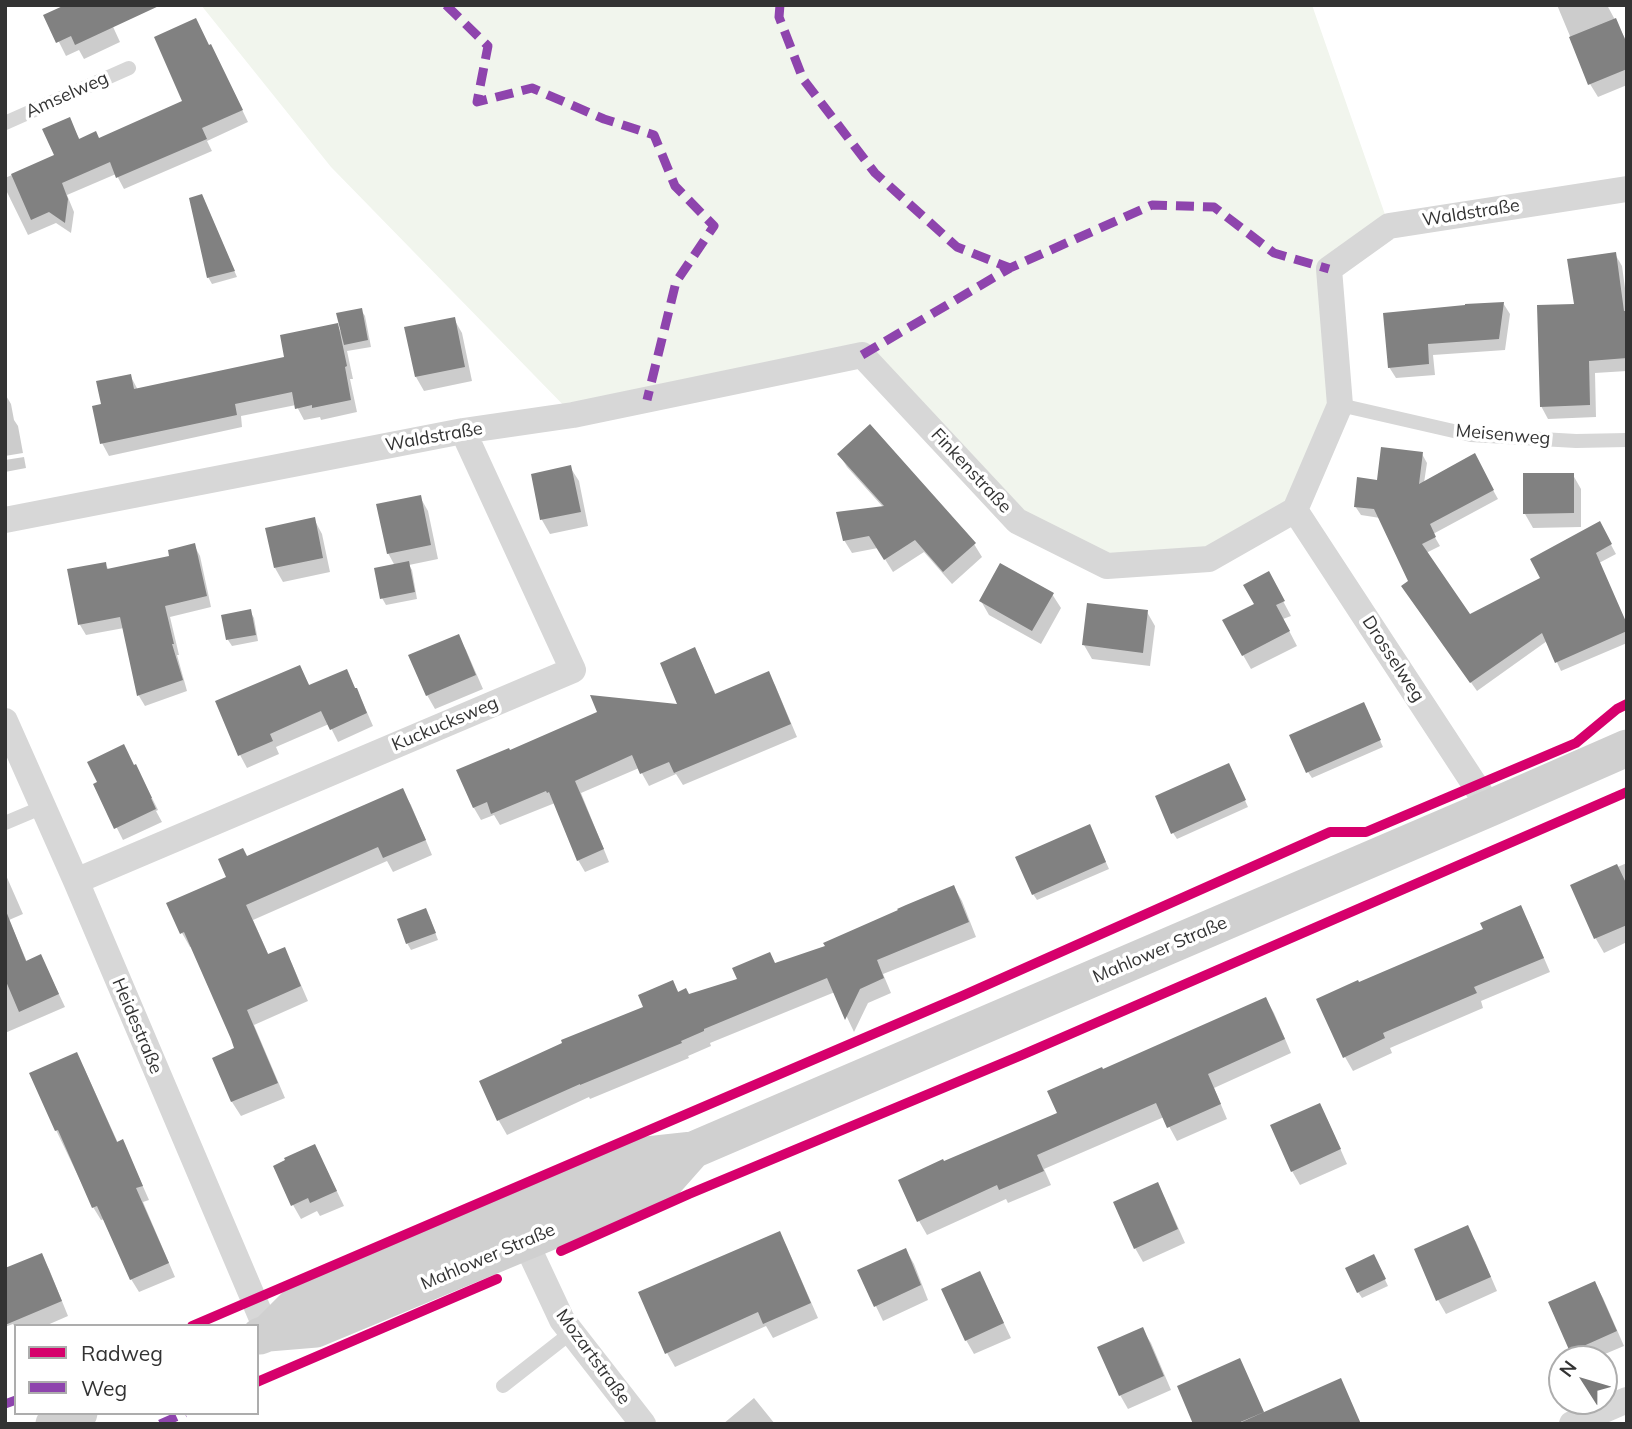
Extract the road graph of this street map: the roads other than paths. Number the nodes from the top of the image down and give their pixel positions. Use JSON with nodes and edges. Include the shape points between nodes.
{"nodes":[{"id":1,"x":128,"y":68,"type":"dead end"},
{"id":2,"x":5,"y":123,"type":"edge"},
{"id":3,"x":1627,"y":188,"type":"edge"},
{"id":4,"x":862,"y":355,"type":"joint"},
{"id":5,"x":1340,"y":405,"type":"junction"},
{"id":6,"x":463,"y":431,"type":"junction"},
{"id":7,"x":1627,"y":440,"type":"edge"},
{"id":8,"x":1296,"y":510,"type":"junction"},
{"id":9,"x":5,"y":520,"type":"edge"},
{"id":10,"x":5,"y":721,"type":"edge"},
{"id":11,"x":1627,"y":748,"type":"edge"},
{"id":12,"x":43,"y":807,"type":"junction"},
{"id":13,"x":1490,"y":808,"type":"junction"},
{"id":14,"x":5,"y":823,"type":"edge"},
{"id":15,"x":76,"y":881,"type":"junction"},
{"id":16,"x":519,"y":1227,"type":"junction"},
{"id":17,"x":257,"y":1324,"type":"edge"},
{"id":18,"x":572,"y":1332,"type":"junction"},
{"id":19,"x":262,"y":1335,"type":"edge"},
{"id":20,"x":503,"y":1386,"type":"dead end"},
{"id":21,"x":1627,"y":1400,"type":"edge"},
{"id":22,"x":74,"y":1415,"type":"edge"},
{"id":23,"x":54,"y":1424,"type":"edge"},
{"id":24,"x":643,"y":1424,"type":"edge"},
{"id":25,"x":1572,"y":1424,"type":"edge"}],
"edges":[{"from":1,"to":2,"type":"lane","name":"Amselweg"},
{"from":3,"to":5,"type":"street","name":"Waldstraße","via":[[1389,226],[1329,269]]},
{"from":4,"to":6,"type":"street","name":"Waldstraße","via":[[573,415]]},
{"from":4,"to":8,"type":"street","name":"Finkenstraße","via":[[1017,521],[1107,566],[1209,559]]},
{"from":5,"to":7,"type":"lane","name":"Meisenweg","via":[[1471,435]]},
{"from":5,"to":8,"type":"street"},
{"from":6,"to":9,"type":"street","name":"Waldstraße"},
{"from":6,"to":15,"type":"street","name":"Kuckucksweg","via":[[573,670]]},
{"from":8,"to":13,"type":"street","name":"Drosselweg"},
{"from":10,"to":12,"type":"street","name":"Heidestraße"},
{"from":11,"to":13,"type":"main road","name":"Mahlower Straße"},
{"from":12,"to":14,"type":"lane"},
{"from":12,"to":15,"type":"street","name":"Heidestraße"},
{"from":13,"to":16,"type":"main road","name":"Mahlower Straße","via":[[693,1150],[662,1185]]},
{"from":15,"to":17,"type":"street","name":"Heidestraße"},
{"from":16,"to":18,"type":"street","name":"Mozartstraße","via":[[562,1320]]},
{"from":16,"to":19,"type":"main road","name":"Mahlower Straße","via":[[316,1329]]},
{"from":18,"to":20,"type":"lane"},
{"from":18,"to":24,"type":"street","name":"Mozartstraße"},
{"from":21,"to":25,"type":"street"},
{"from":22,"to":23,"type":"main road"}]}
